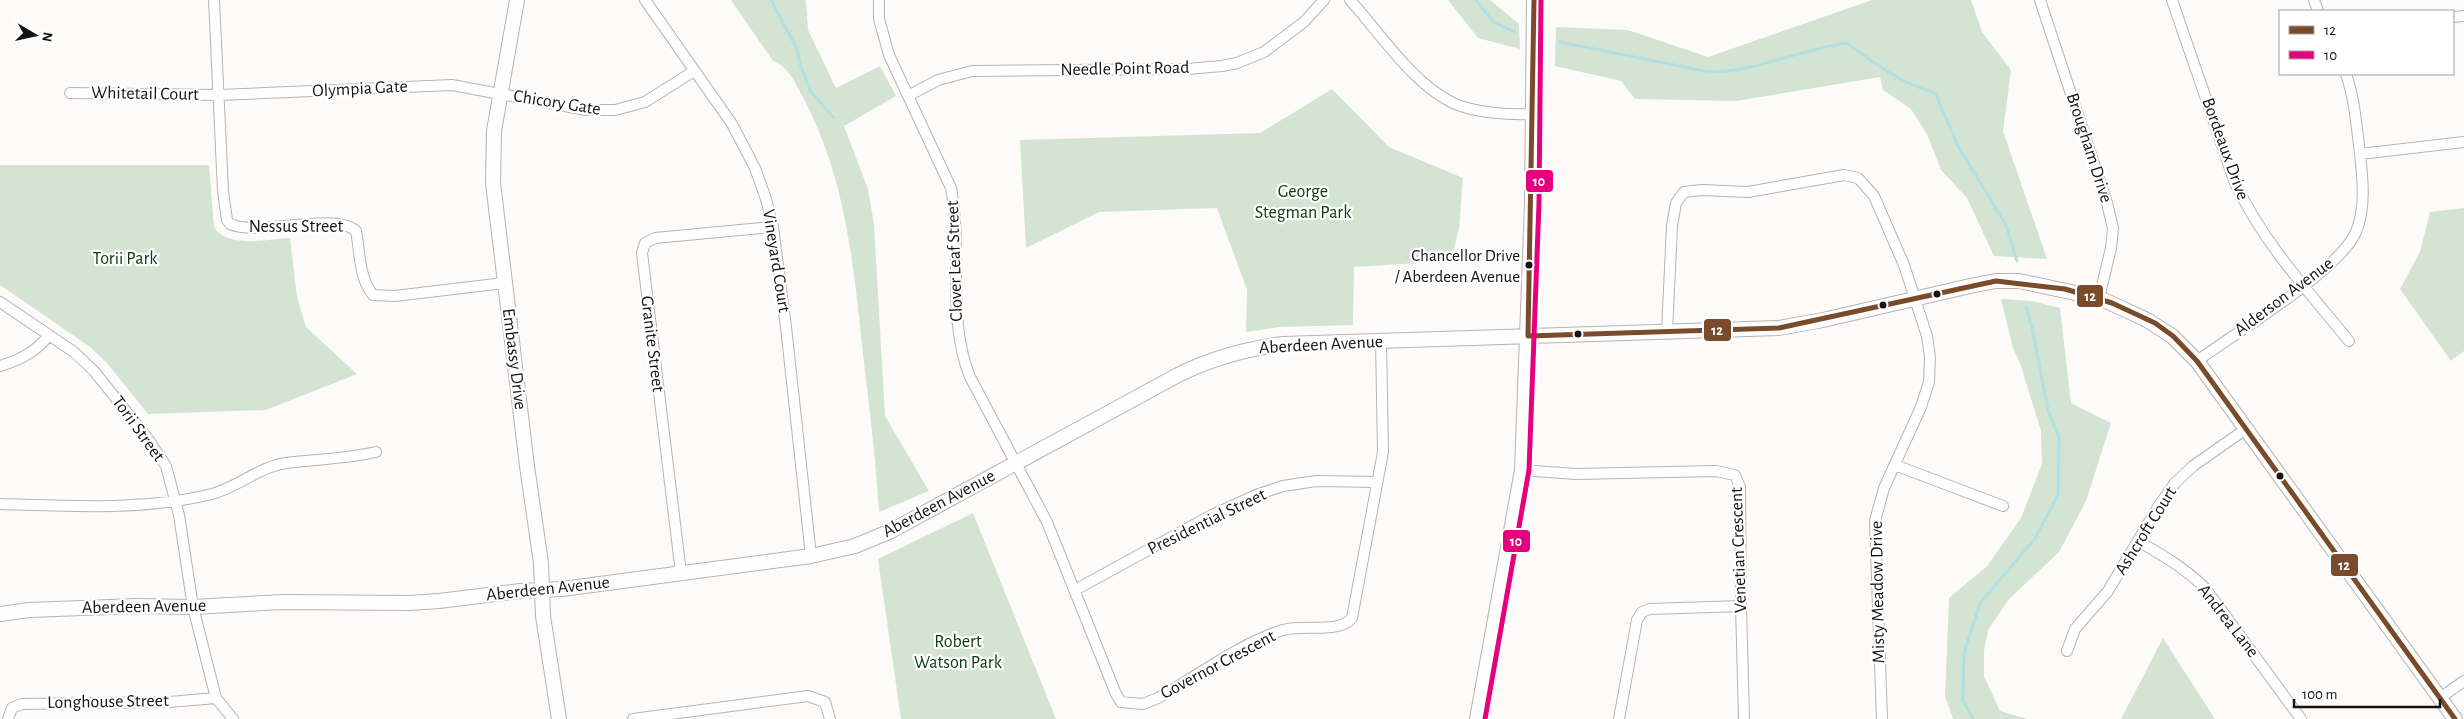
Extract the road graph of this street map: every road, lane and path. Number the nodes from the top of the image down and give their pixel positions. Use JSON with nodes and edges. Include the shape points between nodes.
{"nodes":[{"id":1,"x":214,"y":0,"type":"edge"},
{"id":2,"x":517,"y":0,"type":"edge"},
{"id":3,"x":644,"y":0,"type":"edge"},
{"id":4,"x":879,"y":0,"type":"edge"},
{"id":5,"x":1324,"y":0,"type":"edge"},
{"id":6,"x":1350,"y":0,"type":"edge"},
{"id":7,"x":1534,"y":0,"type":"edge"},
{"id":8,"x":2040,"y":0,"type":"edge"},
{"id":9,"x":2172,"y":0,"type":"edge"},
{"id":10,"x":694,"y":71,"type":"junction"},
{"id":11,"x":2346,"y":75,"type":"edge"},
{"id":12,"x":70,"y":93,"type":"dead end"},
{"id":13,"x":500,"y":94,"type":"junction"},
{"id":14,"x":219,"y":96,"type":"junction"},
{"id":15,"x":908,"y":96,"type":"junction"},
{"id":16,"x":1533,"y":114,"type":"junction"},
{"id":17,"x":2464,"y":142,"type":"edge"},
{"id":18,"x":2360,"y":154,"type":"junction"},
{"id":19,"x":772,"y":227,"type":"junction"},
{"id":20,"x":504,"y":283,"type":"junction"},
{"id":21,"x":2303,"y":285,"type":"junction"},
{"id":22,"x":2099,"y":298,"type":"junction"},
{"id":23,"x":1915,"y":299,"type":"junction"},
{"id":24,"x":0,"y":302,"type":"edge"},
{"id":25,"x":1667,"y":332,"type":"junction"},
{"id":26,"x":49,"y":335,"type":"junction"},
{"id":27,"x":1528,"y":336,"type":"junction"},
{"id":28,"x":1382,"y":341,"type":"junction"},
{"id":29,"x":2349,"y":341,"type":"dead end"},
{"id":30,"x":2197,"y":361,"type":"junction"},
{"id":31,"x":0,"y":366,"type":"edge"},
{"id":32,"x":2246,"y":429,"type":"junction"},
{"id":33,"x":376,"y":452,"type":"dead end"},
{"id":34,"x":1017,"y":463,"type":"junction"},
{"id":35,"x":1895,"y":465,"type":"junction"},
{"id":36,"x":1522,"y":470,"type":"junction"},
{"id":37,"x":1377,"y":482,"type":"junction"},
{"id":38,"x":176,"y":500,"type":"junction"},
{"id":39,"x":0,"y":504,"type":"edge"},
{"id":40,"x":2003,"y":506,"type":"dead end"},
{"id":41,"x":2138,"y":541,"type":"junction"},
{"id":42,"x":812,"y":556,"type":"junction"},
{"id":43,"x":681,"y":573,"type":"junction"},
{"id":44,"x":542,"y":590,"type":"junction"},
{"id":45,"x":1075,"y":590,"type":"junction"},
{"id":46,"x":1740,"y":606,"type":"junction"},
{"id":47,"x":193,"y":607,"type":"junction"},
{"id":48,"x":0,"y":614,"type":"edge"},
{"id":49,"x":2066,"y":651,"type":"dead end"},
{"id":50,"x":2464,"y":681,"type":"edge"},
{"id":51,"x":216,"y":698,"type":"junction"},
{"id":52,"x":2440,"y":698,"type":"junction"},
{"id":53,"x":8,"y":719,"type":"edge"},
{"id":54,"x":233,"y":719,"type":"edge"},
{"id":55,"x":559,"y":719,"type":"edge"},
{"id":56,"x":633,"y":719,"type":"edge"},
{"id":57,"x":830,"y":719,"type":"edge"},
{"id":58,"x":1477,"y":719,"type":"edge"},
{"id":59,"x":1619,"y":719,"type":"edge"},
{"id":60,"x":1744,"y":719,"type":"edge"},
{"id":61,"x":1882,"y":719,"type":"edge"},
{"id":62,"x":2301,"y":719,"type":"edge"},
{"id":63,"x":2455,"y":719,"type":"edge"}],
"edges":[{"from":1,"to":14,"type":"street","name":"Nessus Street"},
{"from":2,"to":13,"type":"street","name":"Embassy Drive"},
{"from":3,"to":10,"type":"street","name":"Vineyard Court"},
{"from":4,"to":15,"type":"street","name":"Clover Leaf Street","via":[[883,39]]},
{"from":5,"to":15,"type":"street","name":"Needle Point Road","via":[[1286,37],[1264,52],[1237,63],[1187,69],[972,71],[938,80]]},
{"from":6,"to":16,"type":"street","via":[[1406,65],[1454,103],[1486,112]]},
{"from":7,"to":16,"type":"street"},
{"from":8,"to":22,"type":"street","name":"Brougham Drive","via":[[2113,228]]},
{"from":9,"to":21,"type":"street","name":"Bordeaux Drive","via":[[2235,183],[2248,210]]},
{"from":10,"to":13,"type":"street","name":"Chicory Gate","via":[[645,102],[615,110],[586,110]]},
{"from":10,"to":19,"type":"street","name":"Vineyard Court","via":[[732,124],[747,152],[766,199]]},
{"from":11,"to":18,"type":"street","name":"Alderson Avenue","via":[[2353,98]]},
{"from":12,"to":14,"type":"street","name":"Whitetail Court"},
{"from":13,"to":14,"type":"street","name":"Olympia Gate","via":[[452,85]]},
{"from":13,"to":20,"type":"street","name":"Embassy Drive","via":[[492,162]]},
{"from":14,"to":20,"type":"street","name":"Nessus Street","via":[[223,191],[230,224],[333,224],[352,227],[356,231],[362,276],[372,295],[395,296]]},
{"from":15,"to":34,"type":"street","name":"Clover Leaf Street","via":[[951,188],[955,210],[957,331],[963,360]]},
{"from":16,"to":27,"type":"street"},
{"from":17,"to":18,"type":"street"},
{"from":18,"to":21,"type":"street","name":"Alderson Avenue","via":[[2363,194],[2356,231],[2340,255]]},
{"from":19,"to":42,"type":"street","name":"Vineyard Court"},
{"from":19,"to":43,"type":"street","name":"Granite Street","via":[[655,238],[645,244],[642,253]]},
{"from":20,"to":44,"type":"street","name":"Embassy Drive"},
{"from":21,"to":29,"type":"street","name":"Bordeaux Drive"},
{"from":21,"to":30,"type":"street","name":"Alderson Avenue"},
{"from":22,"to":23,"type":"street","name":"Aberdeen Avenue","via":[[2019,281],[1987,283]]},
{"from":22,"to":30,"type":"street","name":"Aberdeen Avenue","via":[[2147,320]]},
{"from":23,"to":25,"type":"street","name":"Aberdeen Avenue","via":[[1778,328]]},
{"from":23,"to":25,"type":"street","name":"Misty Meadow Drive","via":[[1874,196],[1858,178],[1844,175],[1748,192],[1691,191],[1684,192],[1676,203],[1672,226]]},
{"from":23,"to":35,"type":"street","name":"Misty Meadow Drive","via":[[1927,336],[1929,382]]},
{"from":24,"to":26,"type":"street","name":"Torii Street"},
{"from":25,"to":27,"type":"street","name":"Aberdeen Avenue"},
{"from":26,"to":31,"type":"street","via":[[26,356]]},
{"from":26,"to":38,"type":"street","name":"Torii Street","via":[[94,370],[146,436],[166,466]]},
{"from":27,"to":28,"type":"street","name":"Aberdeen Avenue"},
{"from":27,"to":36,"type":"street"},
{"from":28,"to":34,"type":"street","name":"Aberdeen Avenue","via":[[1283,344],[1227,354],[1178,375]]},
{"from":28,"to":37,"type":"street","name":"Governor Crescent","via":[[1383,452]]},
{"from":30,"to":32,"type":"street","name":"Aberdeen Avenue"},
{"from":32,"to":41,"type":"street","name":"Ashcroft Court","via":[[2193,466],[2175,483]]},
{"from":32,"to":52,"type":"street","name":"Aberdeen Avenue"},
{"from":33,"to":38,"type":"street","via":[[278,465],[218,492]]},
{"from":34,"to":42,"type":"street","name":"Aberdeen Avenue","via":[[891,531],[855,546]]},
{"from":34,"to":45,"type":"street","name":"Governor Crescent","via":[[1055,540]]},
{"from":35,"to":40,"type":"street"},
{"from":35,"to":61,"type":"street","name":"Misty Meadow Drive","via":[[1884,488],[1875,521]]},
{"from":36,"to":46,"type":"street","name":"Venetian Crescent","via":[[1576,474],[1716,471],[1735,474],[1740,487]]},
{"from":36,"to":58,"type":"street"},
{"from":37,"to":45,"type":"street","name":"Presidential Street","via":[[1316,482],[1282,486],[1256,495],[1212,515]]},
{"from":37,"to":45,"type":"street","name":"Governor Crescent","via":[[1356,606],[1347,625],[1304,626],[1262,638],[1143,704],[1122,702],[1116,694]]},
{"from":38,"to":39,"type":"street","via":[[117,507]]},
{"from":38,"to":47,"type":"street","name":"Torii Street"},
{"from":41,"to":49,"type":"street","name":"Ashcroft Court","via":[[2108,591],[2075,629]]},
{"from":41,"to":62,"type":"street","name":"Andrea Lane","via":[[2192,574],[2205,588]]},
{"from":42,"to":43,"type":"street","name":"Aberdeen Avenue"},
{"from":43,"to":44,"type":"street","name":"Aberdeen Avenue"},
{"from":44,"to":47,"type":"street","name":"Aberdeen Avenue","via":[[410,603],[283,602]]},
{"from":44,"to":55,"type":"street","name":"Embassy Drive"},
{"from":46,"to":59,"type":"street","via":[[1650,609],[1642,612],[1637,620]]},
{"from":46,"to":60,"type":"street","name":"Venetian Crescent"},
{"from":47,"to":48,"type":"street","name":"Aberdeen Avenue","via":[[129,606]]},
{"from":47,"to":51,"type":"street","name":"Torii Street"},
{"from":50,"to":52,"type":"street"},
{"from":51,"to":53,"type":"street","name":"Longhouse Street","via":[[169,702],[22,704],[12,708]]},
{"from":51,"to":54,"type":"street"},
{"from":52,"to":63,"type":"street","name":"Aberdeen Avenue"},
{"from":56,"to":57,"type":"street","via":[[808,696],[825,702]]}]}
